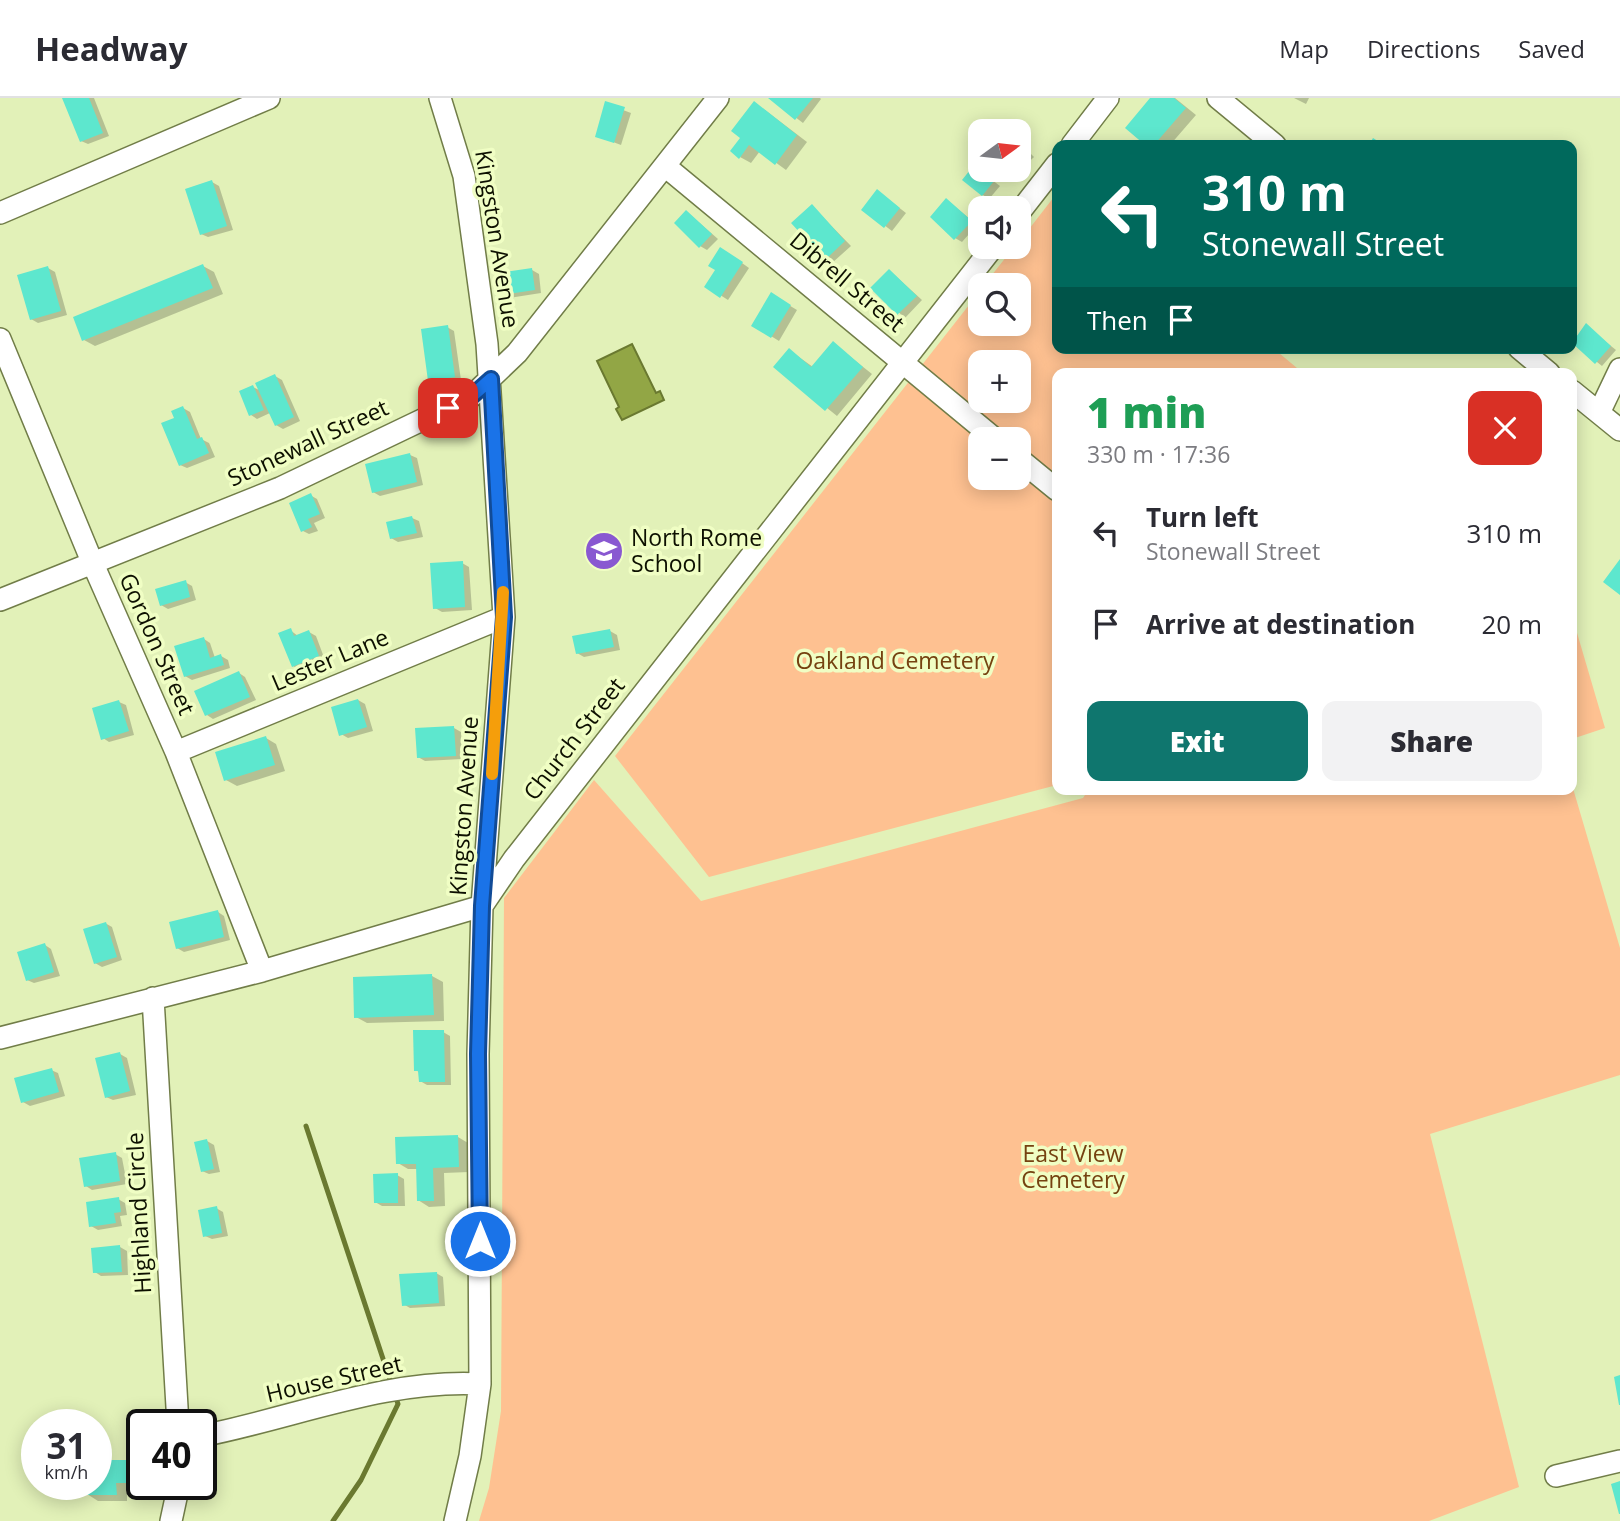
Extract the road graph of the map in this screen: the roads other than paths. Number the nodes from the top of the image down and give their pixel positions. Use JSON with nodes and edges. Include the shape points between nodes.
{"nodes":[{"id":1,"x":269,"y":98,"type":"edge"},
{"id":2,"x":440,"y":98,"type":"edge"},
{"id":3,"x":718,"y":98,"type":"edge"},
{"id":4,"x":1108,"y":98,"type":"edge"},
{"id":5,"x":1218,"y":98,"type":"edge"},
{"id":6,"x":1076,"y":140,"type":"edge"},
{"id":7,"x":1269,"y":140,"type":"edge"},
{"id":8,"x":665,"y":166,"type":"junction"},
{"id":9,"x":1052,"y":170,"type":"edge"},
{"id":10,"x":1031,"y":197,"type":"edge"},
{"id":11,"x":0,"y":213,"type":"edge"},
{"id":12,"x":984,"y":259,"type":"edge"},
{"id":13,"x":0,"y":338,"type":"edge"},
{"id":14,"x":1525,"y":354,"type":"edge"},
{"id":15,"x":902,"y":363,"type":"junction"},
{"id":16,"x":1540,"y":368,"type":"edge"},
{"id":17,"x":1620,"y":369,"type":"edge"},
{"id":18,"x":491,"y":379,"type":"junction"},
{"id":19,"x":1577,"y":395,"type":"edge"},
{"id":20,"x":1599,"y":413,"type":"junction"},
{"id":21,"x":980,"y":427,"type":"edge"},
{"id":22,"x":1620,"y":430,"type":"edge"},
{"id":23,"x":1031,"y":469,"type":"edge"},
{"id":24,"x":1052,"y":486,"type":"edge"},
{"id":25,"x":93,"y":564,"type":"junction"},
{"id":26,"x":0,"y":600,"type":"edge"},
{"id":27,"x":504,"y":617,"type":"junction"},
{"id":28,"x":176,"y":752,"type":"junction"},
{"id":29,"x":482,"y":906,"type":"junction"},
{"id":30,"x":262,"y":971,"type":"junction"},
{"id":31,"x":153,"y":998,"type":"junction"},
{"id":32,"x":0,"y":1038,"type":"edge"},
{"id":33,"x":480,"y":1384,"type":"junction"},
{"id":34,"x":177,"y":1409,"type":"edge"},
{"id":35,"x":217,"y":1432,"type":"edge"},
{"id":36,"x":1620,"y":1461,"type":"edge"},
{"id":37,"x":1556,"y":1476,"type":"dead end"},
{"id":38,"x":176,"y":1500,"type":"edge"},
{"id":39,"x":171,"y":1521,"type":"edge"},
{"id":40,"x":455,"y":1521,"type":"edge"}],
"edges":[{"from":1,"to":11,"type":"street"},
{"from":2,"to":18,"type":"street","name":"Kingston Avenue","via":[[464,176]]},
{"from":3,"to":8,"type":"street","name":"Stonewall Street"},
{"from":4,"to":6,"type":"street"},
{"from":5,"to":7,"type":"street"},
{"from":8,"to":15,"type":"street","name":"Dibrell Street"},
{"from":8,"to":18,"type":"street","name":"Stonewall Street","via":[[517,353]]},
{"from":9,"to":10,"type":"street"},
{"from":12,"to":15,"type":"street","name":"Church Street"},
{"from":13,"to":25,"type":"street","name":"Gordon Street"},
{"from":14,"to":16,"type":"street"},
{"from":15,"to":21,"type":"street","name":"Dibrell Street"},
{"from":15,"to":29,"type":"street","name":"Church Street"},
{"from":17,"to":20,"type":"street"},
{"from":18,"to":25,"type":"street","name":"Stonewall Street","via":[[472,396],[280,488]]},
{"from":18,"to":27,"type":"street","name":"Kingston Avenue"},
{"from":19,"to":20,"type":"street"},
{"from":20,"to":22,"type":"street"},
{"from":23,"to":24,"type":"street"},
{"from":25,"to":26,"type":"street","name":"Stonewall Street"},
{"from":25,"to":28,"type":"street","name":"Gordon Street"},
{"from":27,"to":28,"type":"street","name":"Lester Lane"},
{"from":27,"to":29,"type":"street","name":"Kingston Avenue"},
{"from":28,"to":30,"type":"street","name":"Gordon Street"},
{"from":29,"to":30,"type":"street"},
{"from":29,"to":33,"type":"street","name":"Kingston Avenue"},
{"from":30,"to":31,"type":"street"},
{"from":31,"to":32,"type":"street"},
{"from":31,"to":34,"type":"street","name":"Highland Circle"},
{"from":33,"to":35,"type":"street","name":"House Street","via":[[442,1382],[354,1398]]},
{"from":33,"to":40,"type":"street","name":"Kingston Avenue"},
{"from":36,"to":37,"type":"street"},
{"from":38,"to":39,"type":"street"}]}
